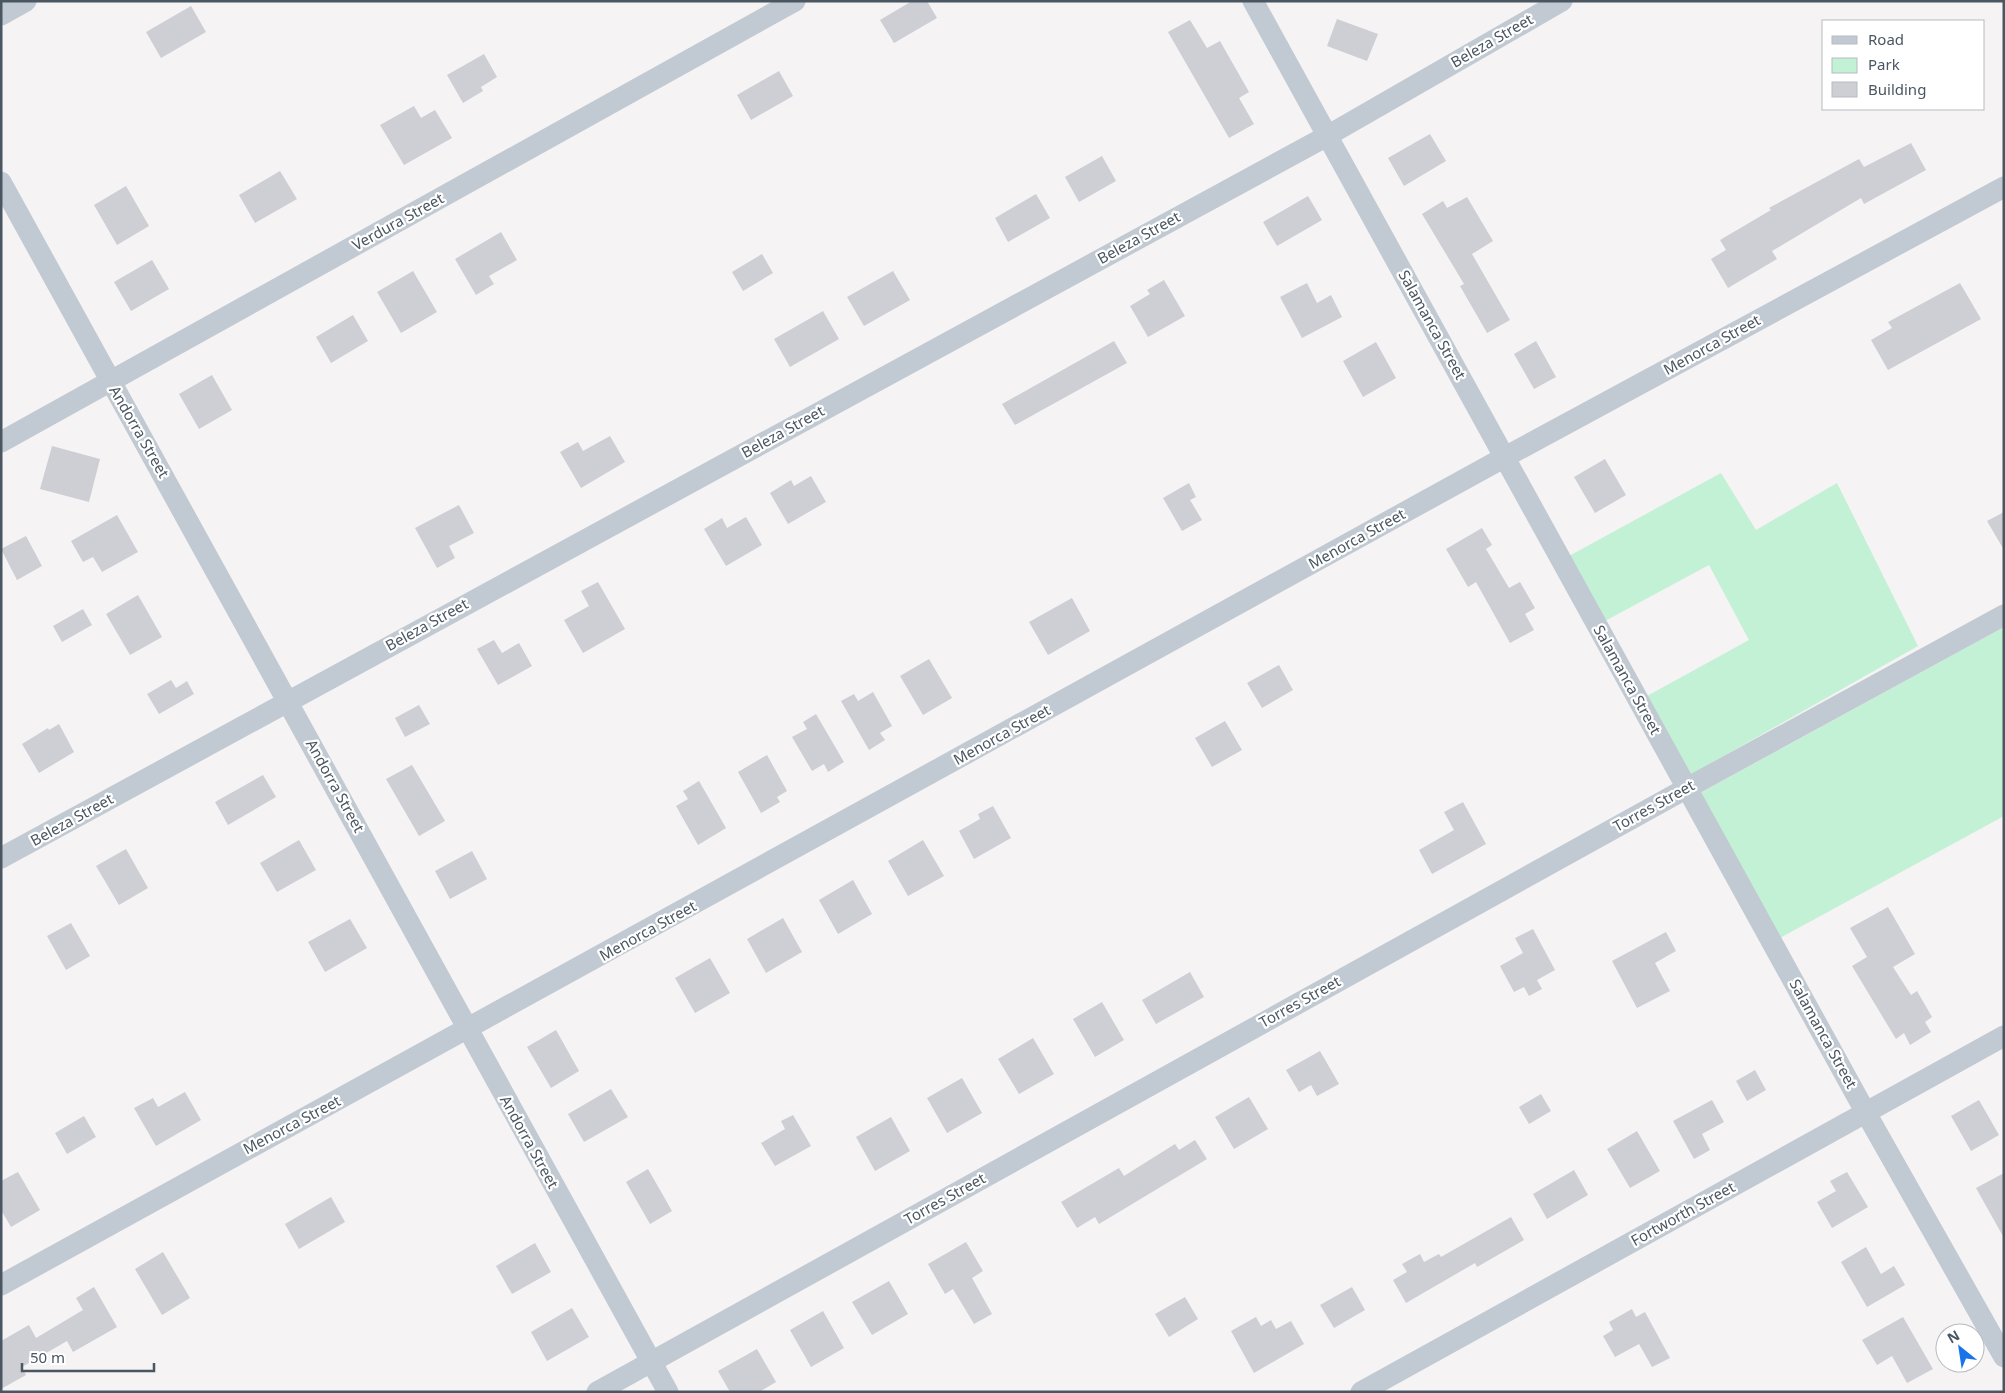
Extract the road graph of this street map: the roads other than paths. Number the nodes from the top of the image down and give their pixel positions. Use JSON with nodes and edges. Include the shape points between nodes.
{"nodes":[{"id":1,"x":26,"y":1,"type":"edge"},
{"id":2,"x":795,"y":1,"type":"edge"},
{"id":3,"x":1253,"y":1,"type":"edge"},
{"id":4,"x":1562,"y":1,"type":"edge"},
{"id":5,"x":1,"y":15,"type":"edge"},
{"id":6,"x":1327,"y":136,"type":"junction"},
{"id":7,"x":1,"y":182,"type":"edge"},
{"id":8,"x":2004,"y":186,"type":"edge"},
{"id":9,"x":111,"y":383,"type":"junction"},
{"id":10,"x":1,"y":442,"type":"edge"},
{"id":11,"x":1505,"y":457,"type":"junction"},
{"id":12,"x":2004,"y":616,"type":"edge"},
{"id":13,"x":288,"y":701,"type":"junction"},
{"id":14,"x":1687,"y":788,"type":"junction"},
{"id":15,"x":1,"y":858,"type":"edge"},
{"id":16,"x":468,"y":1030,"type":"junction"},
{"id":17,"x":2004,"y":1036,"type":"edge"},
{"id":18,"x":1866,"y":1112,"type":"junction"},
{"id":19,"x":1,"y":1285,"type":"edge"},
{"id":20,"x":2004,"y":1357,"type":"edge"},
{"id":21,"x":651,"y":1362,"type":"junction"},
{"id":22,"x":597,"y":1392,"type":"edge"},
{"id":23,"x":668,"y":1392,"type":"edge"},
{"id":24,"x":1361,"y":1392,"type":"edge"}],
"edges":[{"from":1,"to":5,"type":"street"},
{"from":2,"to":9,"type":"street","name":"Verdura Street"},
{"from":3,"to":6,"type":"street","name":"Salamanca Street"},
{"from":4,"to":6,"type":"street","name":"Beleza Street"},
{"from":6,"to":11,"type":"street","name":"Salamanca Street"},
{"from":6,"to":13,"type":"street","name":"Beleza Street"},
{"from":7,"to":9,"type":"street","name":"Andorra Street"},
{"from":8,"to":11,"type":"street","name":"Menorca Street"},
{"from":9,"to":10,"type":"street","name":"Verdura Street"},
{"from":9,"to":13,"type":"street","name":"Andorra Street"},
{"from":11,"to":14,"type":"street","name":"Salamanca Street"},
{"from":11,"to":16,"type":"street","name":"Menorca Street"},
{"from":12,"to":14,"type":"street","name":"Torres Street"},
{"from":13,"to":15,"type":"street","name":"Beleza Street"},
{"from":13,"to":16,"type":"street","name":"Andorra Street"},
{"from":14,"to":18,"type":"street","name":"Salamanca Street"},
{"from":14,"to":21,"type":"street","name":"Torres Street"},
{"from":16,"to":19,"type":"street","name":"Menorca Street"},
{"from":16,"to":21,"type":"street","name":"Andorra Street"},
{"from":17,"to":18,"type":"street","name":"Fortworth Street"},
{"from":18,"to":20,"type":"street","name":"Salamanca Street"},
{"from":18,"to":24,"type":"street","name":"Fortworth Street"},
{"from":21,"to":22,"type":"street","name":"Torres Street"},
{"from":21,"to":23,"type":"street","name":"Andorra Street"}]}
